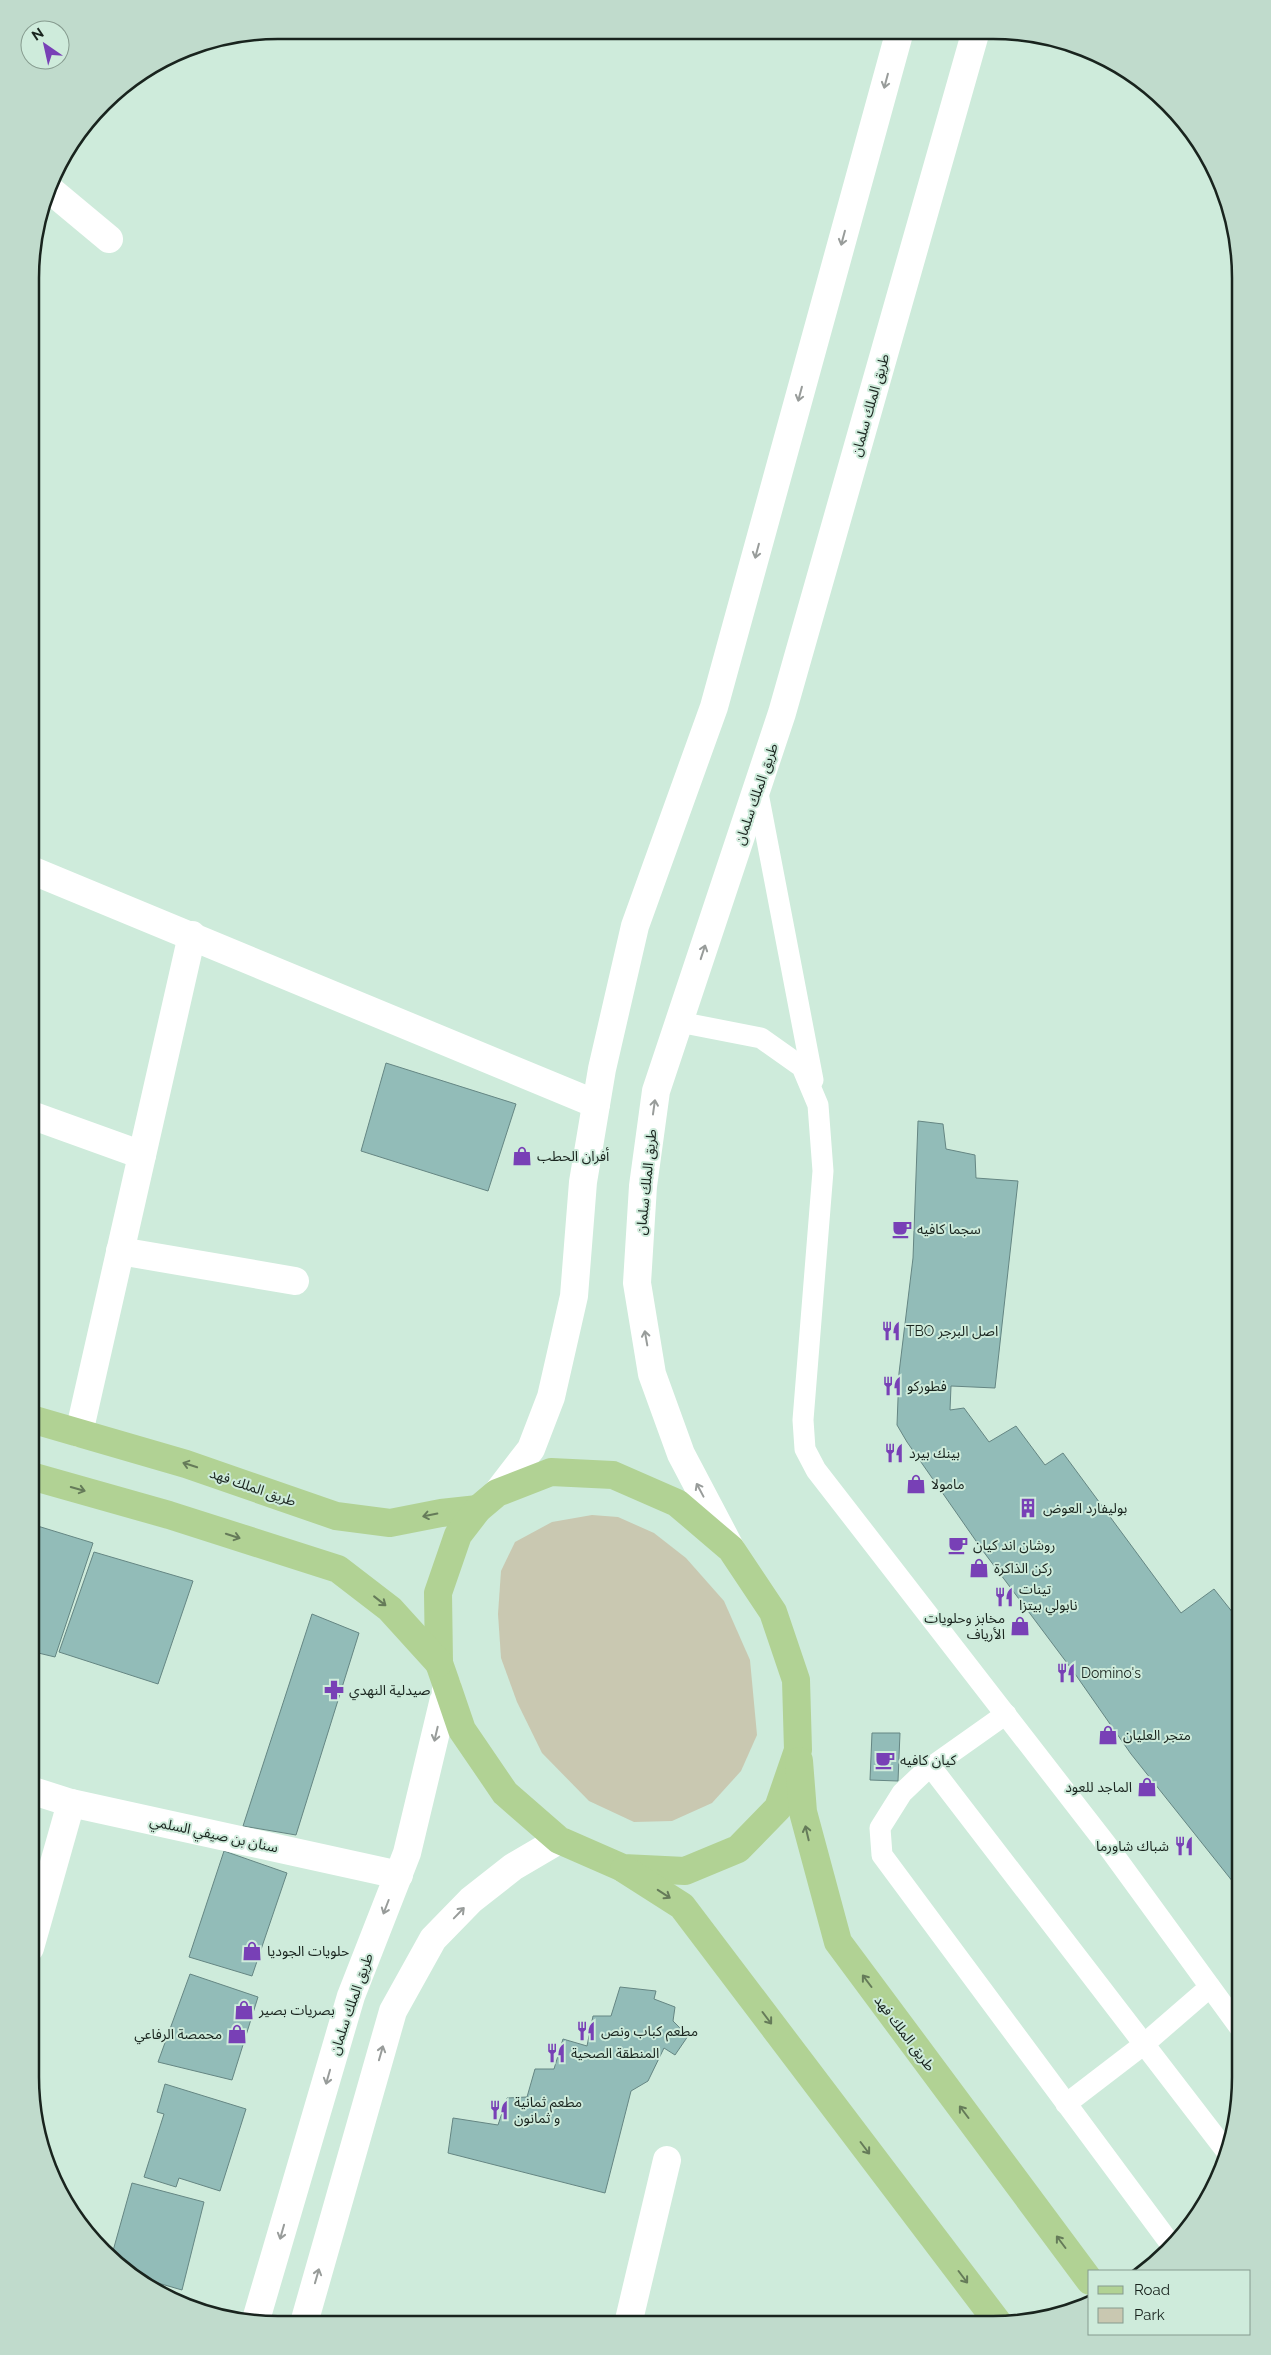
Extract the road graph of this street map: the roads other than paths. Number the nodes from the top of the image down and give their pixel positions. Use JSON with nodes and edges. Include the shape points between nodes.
{"nodes":[{"id":1,"x":898,"y":39,"type":"edge"},
{"id":2,"x":974,"y":39,"type":"edge"},
{"id":3,"x":54,"y":193,"type":"edge"},
{"id":4,"x":109,"y":239,"type":"dead end"},
{"id":5,"x":758,"y":788,"type":"junction"},
{"id":6,"x":39,"y":873,"type":"edge"},
{"id":7,"x":192,"y":935,"type":"junction"},
{"id":8,"x":679,"y":1022,"type":"junction"},
{"id":9,"x":596,"y":1104,"type":"junction"},
{"id":10,"x":818,"y":1105,"type":"junction"},
{"id":11,"x":39,"y":1118,"type":"edge"},
{"id":12,"x":142,"y":1155,"type":"junction"},
{"id":13,"x":120,"y":1251,"type":"junction"},
{"id":14,"x":295,"y":1281,"type":"dead end"},
{"id":15,"x":39,"y":1422,"type":"edge"},
{"id":16,"x":79,"y":1433,"type":"junction"},
{"id":17,"x":39,"y":1478,"type":"edge"},
{"id":18,"x":488,"y":1501,"type":"junction"},
{"id":19,"x":731,"y":1549,"type":"junction"},
{"id":20,"x":443,"y":1675,"type":"junction"},
{"id":21,"x":1006,"y":1714,"type":"junction"},
{"id":22,"x":798,"y":1750,"type":"junction"},
{"id":23,"x":931,"y":1767,"type":"junction"},
{"id":24,"x":39,"y":1793,"type":"edge"},
{"id":25,"x":71,"y":1803,"type":"junction"},
{"id":26,"x":559,"y":1840,"type":"junction"},
{"id":27,"x":623,"y":1868,"type":"junction"},
{"id":28,"x":399,"y":1875,"type":"junction"},
{"id":29,"x":39,"y":1916,"type":"edge"},
{"id":30,"x":1210,"y":1987,"type":"junction"},
{"id":31,"x":1232,"y":2017,"type":"edge"},
{"id":32,"x":1143,"y":2045,"type":"junction"},
{"id":33,"x":1066,"y":2104,"type":"junction"},
{"id":34,"x":1222,"y":2146,"type":"edge"},
{"id":35,"x":667,"y":2160,"type":"dead end"},
{"id":36,"x":1168,"y":2240,"type":"edge"},
{"id":37,"x":1088,"y":2278,"type":"edge"},
{"id":38,"x":257,"y":2315,"type":"edge"},
{"id":39,"x":306,"y":2316,"type":"edge"},
{"id":40,"x":630,"y":2316,"type":"edge"},
{"id":41,"x":992,"y":2316,"type":"edge"}],
"edges":[{"from":1,"to":9,"type":"main road","one_way":true,"via":[[714,707],[635,926]]},
{"from":2,"to":5,"type":"main road","name":"طريق الملك سلمان"},
{"from":3,"to":4,"type":"main road"},
{"from":8,"to":5,"type":"main road","name":"طريق الملك سلمان","one_way":true},
{"from":5,"to":10,"type":"lane"},
{"from":6,"to":7,"type":"main road"},
{"from":7,"to":9,"type":"main road"},
{"from":7,"to":12,"type":"main road"},
{"from":8,"to":10,"type":"lane","via":[[761,1038],[802,1066]]},
{"from":19,"to":8,"type":"main road","name":"طريق الملك سلمان","one_way":true,"via":[[681,1454],[656,1383],[637,1283],[643,1186],[656,1091]]},
{"from":9,"to":18,"type":"main road","via":[[583,1182],[574,1296],[551,1397],[531,1449]]},
{"from":10,"to":21,"type":"lane","via":[[823,1171],[803,1420],[805,1448],[816,1470]]},
{"from":11,"to":12,"type":"main road"},
{"from":12,"to":13,"type":"main road"},
{"from":13,"to":14,"type":"main road"},
{"from":13,"to":16,"type":"main road"},
{"from":15,"to":16,"type":"main road","name":"طريق الملك فهد"},
{"from":18,"to":16,"type":"main road","name":"طريق الملك فهد","one_way":true,"via":[[390,1523],[336,1516],[186,1464]]},
{"from":17,"to":20,"type":"main road","one_way":true,"via":[[169,1515],[338,1569],[390,1609]]},
{"from":18,"to":19,"type":"main road","name":"طريق الملك فهد","via":[[551,1472],[613,1475],[677,1503]]},
{"from":18,"to":20,"type":"main road","via":[[458,1535],[438,1593]]},
{"from":19,"to":22,"type":"main road","name":"طريق الملك فهد","via":[[773,1612],[796,1680]]},
{"from":20,"to":26,"type":"main road","via":[[462,1730],[505,1793]]},
{"from":20,"to":28,"type":"main road","name":"طريق الملك سلمان","one_way":true,"via":[[407,1853]]},
{"from":21,"to":23,"type":"lane"},
{"from":21,"to":30,"type":"lane"},
{"from":22,"to":27,"type":"main road","via":[[778,1808],[738,1849],[684,1871]]},
{"from":37,"to":22,"type":"main road","name":"طريق الملك فهد","one_way":true,"via":[[838,1942],[802,1812]]},
{"from":23,"to":32,"type":"lane"},
{"from":23,"to":33,"type":"lane","via":[[902,1793],[880,1828],[882,1855]]},
{"from":24,"to":25,"type":"main road","name":"سنان بن صيفي السلمي"},
{"from":25,"to":28,"type":"main road","name":"سنان بن صيفي السلمي"},
{"from":25,"to":29,"type":"main road"},
{"from":26,"to":27,"type":"main road"},
{"from":39,"to":26,"type":"main road","one_way":true,"via":[[393,2011],[433,1939],[471,1900],[513,1867]]},
{"from":27,"to":41,"type":"main road","one_way":true,"via":[[682,1906]]},
{"from":28,"to":38,"type":"main road","name":"طريق الملك سلمان","one_way":true,"via":[[351,1996]]},
{"from":30,"to":31,"type":"lane"},
{"from":30,"to":32,"type":"lane"},
{"from":32,"to":33,"type":"lane"},
{"from":32,"to":34,"type":"lane"},
{"from":33,"to":36,"type":"lane"},
{"from":35,"to":40,"type":"main road"}]}
